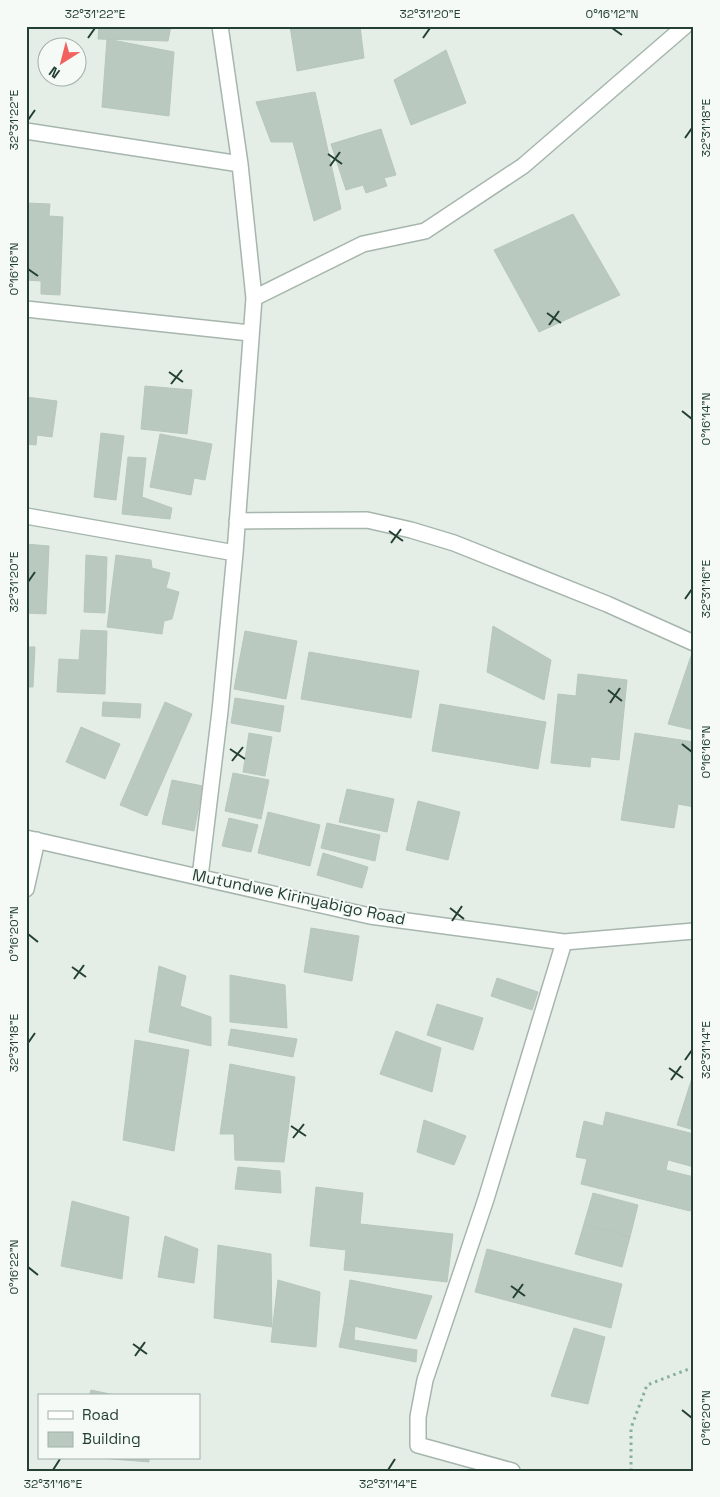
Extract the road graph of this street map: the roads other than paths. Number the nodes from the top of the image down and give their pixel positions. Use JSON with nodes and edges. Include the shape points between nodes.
{"nodes":[{"id":1,"x":220,"y":26,"type":"edge"},
{"id":2,"x":685,"y":26,"type":"edge"},
{"id":3,"x":26,"y":130,"type":"edge"},
{"id":4,"x":240,"y":164,"type":"junction"},
{"id":5,"x":254,"y":298,"type":"junction"},
{"id":6,"x":26,"y":309,"type":"edge"},
{"id":7,"x":250,"y":333,"type":"junction"},
{"id":8,"x":26,"y":516,"type":"edge"},
{"id":9,"x":237,"y":521,"type":"junction"},
{"id":10,"x":235,"y":553,"type":"junction"},
{"id":11,"x":694,"y":643,"type":"edge"},
{"id":12,"x":31,"y":839,"type":"edge"},
{"id":13,"x":200,"y":876,"type":"junction"},
{"id":14,"x":26,"y":889,"type":"edge"},
{"id":15,"x":694,"y":931,"type":"edge"},
{"id":16,"x":564,"y":942,"type":"junction"},
{"id":17,"x":512,"y":1471,"type":"edge"}],
"edges":[{"from":1,"to":4,"type":"street"},
{"from":2,"to":5,"type":"street","via":[[523,166],[425,231],[363,244]]},
{"from":3,"to":4,"type":"street"},
{"from":4,"to":5,"type":"street"},
{"from":5,"to":7,"type":"street"},
{"from":6,"to":7,"type":"street"},
{"from":7,"to":9,"type":"street"},
{"from":8,"to":10,"type":"street"},
{"from":9,"to":10,"type":"street"},
{"from":9,"to":11,"type":"street","via":[[366,520],[412,530],[454,543],[598,600]]},
{"from":10,"to":13,"type":"street"},
{"from":12,"to":13,"type":"street","name":"Mutundwe Kirinyabigo Road"},
{"from":12,"to":14,"type":"street"},
{"from":13,"to":16,"type":"street","name":"Mutundwe Kirinyabigo Road","via":[[370,916]]},
{"from":15,"to":16,"type":"street","name":"Mutundwe Kirinyabigo Road"},
{"from":16,"to":17,"type":"street","via":[[486,1199],[425,1380],[418,1417],[418,1446]]}]}
